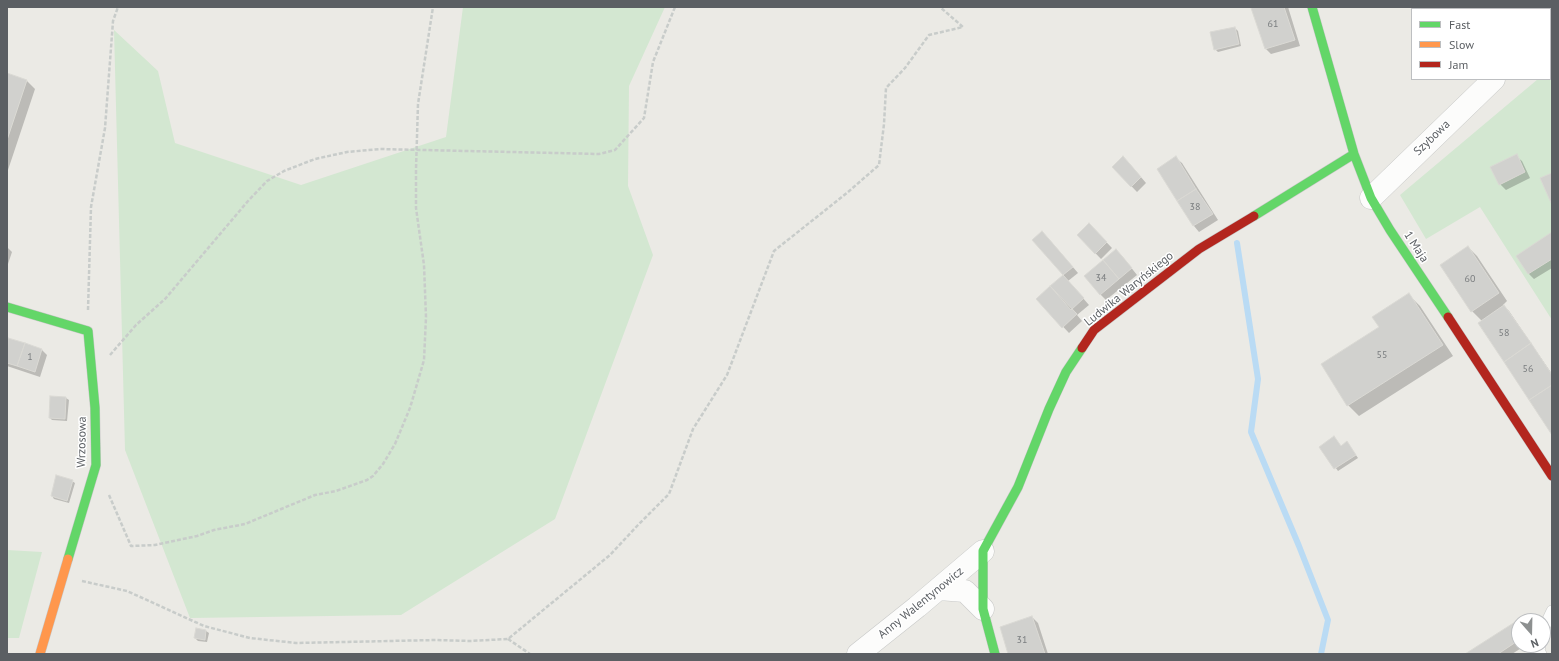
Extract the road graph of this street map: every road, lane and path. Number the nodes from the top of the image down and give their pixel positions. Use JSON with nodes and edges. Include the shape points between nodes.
{"nodes":[{"id":1,"x":118,"y":7,"type":"edge"},
{"id":2,"x":433,"y":7,"type":"edge"},
{"id":3,"x":675,"y":7,"type":"edge"},
{"id":4,"x":940,"y":7,"type":"edge"},
{"id":5,"x":1312,"y":7,"type":"edge"},
{"id":6,"x":1493,"y":80,"type":"edge"},
{"id":7,"x":416,"y":151,"type":"junction"},
{"id":8,"x":1354,"y":154,"type":"junction"},
{"id":9,"x":1371,"y":198,"type":"junction"},
{"id":10,"x":7,"y":307,"type":"edge"},
{"id":11,"x":88,"y":331,"type":"junction"},
{"id":12,"x":109,"y":356,"type":"dead end"},
{"id":13,"x":96,"y":465,"type":"junction"},
{"id":14,"x":1552,"y":476,"type":"edge"},
{"id":15,"x":983,"y":551,"type":"junction"},
{"id":16,"x":63,"y":577,"type":"junction"},
{"id":17,"x":939,"y":589,"type":"junction"},
{"id":18,"x":983,"y":609,"type":"junction"},
{"id":19,"x":508,"y":639,"type":"junction"},
{"id":20,"x":40,"y":654,"type":"edge"},
{"id":21,"x":530,"y":654,"type":"edge"},
{"id":22,"x":858,"y":654,"type":"edge"},
{"id":23,"x":995,"y":654,"type":"edge"}],
"edges":[{"from":1,"to":11,"type":"path","via":[[113,21],[105,128],[91,207]]},
{"from":2,"to":7,"type":"path","via":[[418,104]]},
{"from":3,"to":7,"type":"path","via":[[653,62],[644,118],[615,150],[599,154]]},
{"from":4,"to":19,"type":"path","via":[[963,27],[929,35],[905,68],[886,88],[879,165],[774,251],[727,375],[693,429],[669,494],[610,555]]},
{"from":5,"to":8,"type":"street","name":"1 Maja"},
{"from":6,"to":9,"type":"street","name":"Szybowa"},
{"from":7,"to":12,"type":"path","via":[[380,149],[347,152],[315,159],[284,171],[268,181],[165,299],[136,325]]},
{"from":7,"to":13,"type":"path","via":[[416,208],[424,265],[426,317],[424,360],[410,408],[395,444],[373,476],[336,491],[315,495],[245,524],[155,545],[131,546]]},
{"from":8,"to":9,"type":"street","name":"1 Maja"},
{"from":8,"to":15,"type":"street","name":"Ludwika Waryńskiego","via":[[1199,249],[1094,330],[1066,372],[1018,487]]},
{"from":9,"to":14,"type":"street","name":"1 Maja"},
{"from":10,"to":11,"type":"street"},
{"from":11,"to":13,"type":"street","name":"Wrzosowa","via":[[95,408]]},
{"from":13,"to":16,"type":"street","name":"Wrzosowa"},
{"from":15,"to":17,"type":"street","name":"Anny Walentynowicz"},
{"from":15,"to":18,"type":"street","name":"Ludwika Waryńskiego"},
{"from":16,"to":19,"type":"path","via":[[127,592],[204,626],[250,638],[296,643]]},
{"from":16,"to":20,"type":"street","name":"Wrzosowa"},
{"from":17,"to":18,"type":"street","via":[[965,591]]},
{"from":17,"to":22,"type":"street","name":"Anny Walentynowicz"},
{"from":18,"to":23,"type":"street","name":"Ludwika Waryńskiego"},
{"from":19,"to":21,"type":"path"}]}
